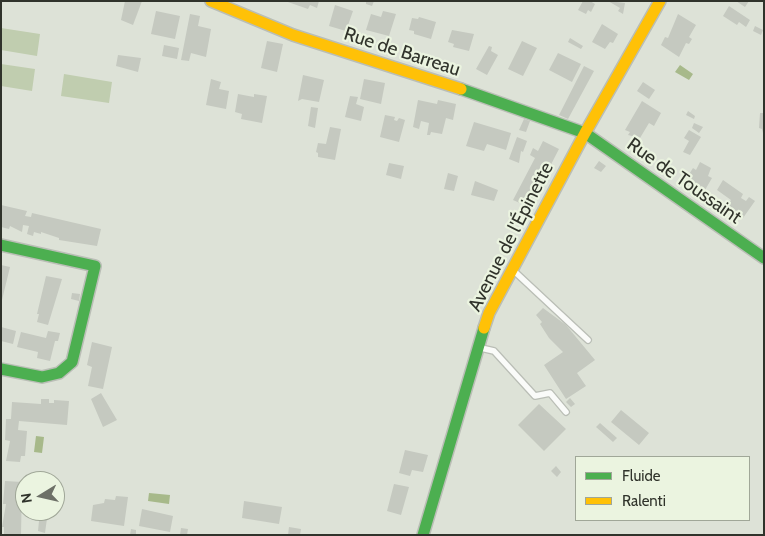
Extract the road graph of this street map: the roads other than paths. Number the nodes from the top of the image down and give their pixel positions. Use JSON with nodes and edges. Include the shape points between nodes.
{"nodes":[{"id":1,"x":211,"y":1,"type":"edge"},
{"id":2,"x":660,"y":1,"type":"edge"},
{"id":3,"x":585,"y":133,"type":"junction"},
{"id":4,"x":1,"y":245,"type":"edge"},
{"id":5,"x":764,"y":258,"type":"edge"},
{"id":6,"x":512,"y":270,"type":"junction"},
{"id":7,"x":588,"y":340,"type":"dead end"},
{"id":8,"x":479,"y":347,"type":"junction"},
{"id":9,"x":1,"y":369,"type":"edge"},
{"id":10,"x":566,"y":412,"type":"dead end"},
{"id":11,"x":423,"y":535,"type":"edge"}],
"edges":[{"from":1,"to":3,"type":"street","name":"Rue de Barreau","via":[[293,35]]},
{"from":2,"to":3,"type":"street","name":"Avenue de l'Épinette"},
{"from":3,"to":5,"type":"street","name":"Rue de Toussaint"},
{"from":3,"to":6,"type":"street","name":"Avenue de l'Épinette"},
{"from":4,"to":9,"type":"street","via":[[95,266],[72,362],[59,373],[42,377]]},
{"from":6,"to":7,"type":"lane"},
{"from":6,"to":8,"type":"street","name":"Avenue de l'Épinette","via":[[489,313]]},
{"from":8,"to":10,"type":"lane","via":[[494,351],[535,396],[550,393]]},
{"from":8,"to":11,"type":"street","name":"Avenue de l'Épinette"}]}
